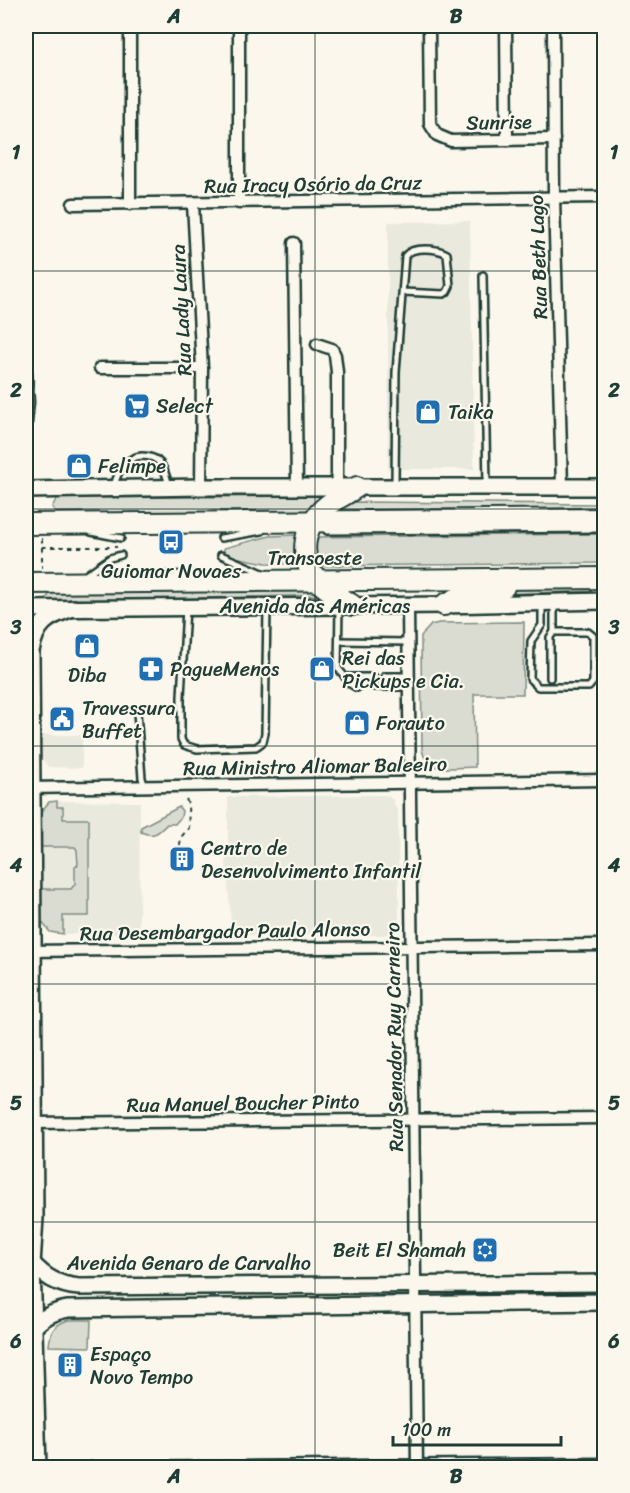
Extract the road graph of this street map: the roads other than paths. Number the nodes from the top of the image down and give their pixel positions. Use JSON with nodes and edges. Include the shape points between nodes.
{"nodes":[{"id":1,"x":130,"y":26,"type":"edge"},
{"id":2,"x":239,"y":26,"type":"edge"},
{"id":3,"x":429,"y":26,"type":"edge"},
{"id":4,"x":506,"y":26,"type":"edge"},
{"id":5,"x":554,"y":26,"type":"edge"},
{"id":6,"x":507,"y":140,"type":"junction"},
{"id":7,"x":554,"y":140,"type":"junction"},
{"id":8,"x":604,"y":197,"type":"edge"},
{"id":9,"x":554,"y":198,"type":"junction"},
{"id":10,"x":239,"y":203,"type":"junction"},
{"id":11,"x":73,"y":204,"type":"dead end"},
{"id":12,"x":130,"y":204,"type":"junction"},
{"id":13,"x":193,"y":204,"type":"junction"},
{"id":14,"x":294,"y":243,"type":"dead end"},
{"id":15,"x":483,"y":275,"type":"dead end"},
{"id":16,"x":403,"y":292,"type":"junction"},
{"id":17,"x":317,"y":344,"type":"dead end"},
{"id":18,"x":100,"y":368,"type":"dead end"},
{"id":19,"x":202,"y":368,"type":"junction"},
{"id":20,"x":26,"y":373,"type":"edge"},
{"id":21,"x":26,"y":423,"type":"edge"},
{"id":22,"x":170,"y":487,"type":"junction"},
{"id":23,"x":201,"y":487,"type":"junction"},
{"id":24,"x":297,"y":487,"type":"junction"},
{"id":25,"x":337,"y":487,"type":"junction"},
{"id":26,"x":357,"y":487,"type":"junction"},
{"id":27,"x":395,"y":487,"type":"junction"},
{"id":28,"x":487,"y":487,"type":"junction"},
{"id":29,"x":562,"y":487,"type":"junction"},
{"id":30,"x":604,"y":487,"type":"edge"},
{"id":31,"x":114,"y":489,"type":"junction"},
{"id":32,"x":26,"y":490,"type":"edge"},
{"id":33,"x":604,"y":519,"type":"edge"},
{"id":34,"x":26,"y":524,"type":"edge"},
{"id":35,"x":306,"y":528,"type":"junction"},
{"id":36,"x":604,"y":530,"type":"edge"},
{"id":37,"x":216,"y":531,"type":"dead end"},
{"id":38,"x":262,"y":531,"type":"junction"},
{"id":39,"x":273,"y":531,"type":"dead end"},
{"id":40,"x":80,"y":532,"type":"dead end"},
{"id":41,"x":122,"y":535,"type":"dead end"},
{"id":42,"x":221,"y":538,"type":"dead end"},
{"id":43,"x":121,"y":555,"type":"dead end"},
{"id":44,"x":221,"y":555,"type":"dead end"},
{"id":45,"x":240,"y":573,"type":"dead end"},
{"id":46,"x":263,"y":573,"type":"junction"},
{"id":47,"x":272,"y":573,"type":"dead end"},
{"id":48,"x":76,"y":574,"type":"dead end"},
{"id":49,"x":87,"y":574,"type":"junction"},
{"id":50,"x":99,"y":574,"type":"dead end"},
{"id":51,"x":315,"y":575,"type":"junction"},
{"id":52,"x":604,"y":578,"type":"edge"},
{"id":53,"x":526,"y":579,"type":"junction"},
{"id":54,"x":26,"y":583,"type":"edge"},
{"id":55,"x":604,"y":601,"type":"edge"},
{"id":56,"x":548,"y":602,"type":"junction"},
{"id":57,"x":346,"y":605,"type":"junction"},
{"id":58,"x":444,"y":605,"type":"junction"},
{"id":59,"x":267,"y":606,"type":"junction"},
{"id":60,"x":408,"y":606,"type":"junction"},
{"id":61,"x":186,"y":607,"type":"junction"},
{"id":62,"x":73,"y":608,"type":"junction"},
{"id":63,"x":26,"y":609,"type":"edge"},
{"id":64,"x":542,"y":625,"type":"junction"},
{"id":65,"x":552,"y":635,"type":"junction"},
{"id":66,"x":339,"y":641,"type":"junction"},
{"id":67,"x":408,"y":642,"type":"junction"},
{"id":68,"x":374,"y":676,"type":"dead end"},
{"id":69,"x":385,"y":676,"type":"dead end"},
{"id":70,"x":345,"y":677,"type":"junction"},
{"id":71,"x":550,"y":678,"type":"dead end"},
{"id":72,"x":409,"y":682,"type":"junction"},
{"id":73,"x":374,"y":687,"type":"dead end"},
{"id":74,"x":357,"y":688,"type":"dead end"},
{"id":75,"x":136,"y":712,"type":"dead end"},
{"id":76,"x":604,"y":780,"type":"edge"},
{"id":77,"x":410,"y":783,"type":"junction"},
{"id":78,"x":145,"y":787,"type":"junction"},
{"id":79,"x":28,"y":788,"type":"edge"},
{"id":80,"x":604,"y":945,"type":"edge"},
{"id":81,"x":411,"y":947,"type":"junction"},
{"id":82,"x":29,"y":951,"type":"edge"},
{"id":83,"x":604,"y":1118,"type":"edge"},
{"id":84,"x":413,"y":1119,"type":"junction"},
{"id":85,"x":30,"y":1123,"type":"edge"},
{"id":86,"x":29,"y":1261,"type":"edge"},
{"id":87,"x":604,"y":1283,"type":"edge"},
{"id":88,"x":415,"y":1284,"type":"junction"},
{"id":89,"x":218,"y":1286,"type":"junction"},
{"id":90,"x":604,"y":1302,"type":"edge"},
{"id":91,"x":416,"y":1304,"type":"junction"},
{"id":92,"x":219,"y":1307,"type":"junction"},
{"id":93,"x":30,"y":1332,"type":"edge"},
{"id":94,"x":604,"y":1464,"type":"edge"},
{"id":95,"x":417,"y":1466,"type":"edge"},
{"id":96,"x":38,"y":1467,"type":"edge"},
{"id":97,"x":90,"y":1467,"type":"edge"}],
"edges":[{"from":1,"to":12,"type":"street"},
{"from":2,"to":10,"type":"street"},
{"from":3,"to":6,"type":"street","name":"Sunrise","via":[[430,124],[437,135],[452,141]]},
{"from":4,"to":6,"type":"street"},
{"from":5,"to":7,"type":"street","name":"Rua Beth Lago"},
{"from":6,"to":7,"type":"street","name":"Sunrise"},
{"from":7,"to":9,"type":"street","name":"Rua Beth Lago"},
{"from":8,"to":9,"type":"street","name":"Rua Iracy Osório da Cruz"},
{"from":9,"to":10,"type":"street","name":"Rua Iracy Osório da Cruz"},
{"from":9,"to":29,"type":"street","name":"Rua Beth Lago"},
{"from":10,"to":13,"type":"street","name":"Rua Iracy Osório da Cruz"},
{"from":11,"to":12,"type":"street","name":"Rua Iracy Osório da Cruz"},
{"from":12,"to":13,"type":"street","name":"Rua Iracy Osório da Cruz"},
{"from":13,"to":19,"type":"street","name":"Rua Lady Laura"},
{"from":14,"to":24,"type":"street"},
{"from":15,"to":28,"type":"lane"},
{"from":16,"to":16,"type":"lane","via":[[406,253],[439,250],[447,254],[447,292]]},
{"from":16,"to":27,"type":"lane","via":[[396,372]]},
{"from":17,"to":25,"type":"street","via":[[332,349],[335,355]]},
{"from":18,"to":19,"type":"street"},
{"from":19,"to":23,"type":"street","name":"Rua Lady Laura"},
{"from":20,"to":21,"type":"street"},
{"from":22,"to":23,"type":"street"},
{"from":22,"to":31,"type":"street"},
{"from":22,"to":31,"type":"lane","via":[[162,465],[147,456],[128,459]]},
{"from":23,"to":24,"type":"street"},
{"from":24,"to":25,"type":"street"},
{"from":25,"to":26,"type":"street"},
{"from":26,"to":27,"type":"street"},
{"from":26,"to":35,"type":"highway","via":[[329,504]]},
{"from":27,"to":28,"type":"street"},
{"from":28,"to":29,"type":"street"},
{"from":29,"to":30,"type":"street"},
{"from":31,"to":32,"type":"street"},
{"from":33,"to":35,"type":"highway"},
{"from":34,"to":35,"type":"highway"},
{"from":35,"to":36,"type":"lane","name":"Transoeste"},
{"from":35,"to":51,"type":"highway","via":[[305,555]]},
{"from":37,"to":38,"type":"lane","name":"Transoeste"},
{"from":38,"to":39,"type":"lane","name":"Transoeste"},
{"from":38,"to":42,"type":"lane"},
{"from":40,"to":41,"type":"lane"},
{"from":43,"to":49,"type":"lane"},
{"from":44,"to":46,"type":"lane"},
{"from":45,"to":46,"type":"lane","name":"Transoeste"},
{"from":46,"to":47,"type":"lane","name":"Transoeste"},
{"from":48,"to":49,"type":"lane"},
{"from":49,"to":50,"type":"lane"},
{"from":51,"to":53,"type":"highway","name":"Avenida das Américas"},
{"from":51,"to":54,"type":"highway","name":"Avenida das Américas"},
{"from":51,"to":57,"type":"highway"},
{"from":52,"to":53,"type":"highway","name":"Avenida das Américas"},
{"from":53,"to":58,"type":"highway"},
{"from":55,"to":56,"type":"street","name":"Avenida das Américas"},
{"from":56,"to":58,"type":"street","name":"Avenida das Américas"},
{"from":56,"to":64,"type":"lane"},
{"from":56,"to":65,"type":"lane"},
{"from":57,"to":59,"type":"street","name":"Avenida das Américas"},
{"from":57,"to":60,"type":"street","name":"Avenida das Américas"},
{"from":57,"to":66,"type":"lane"},
{"from":58,"to":60,"type":"street","name":"Avenida das Américas"},
{"from":59,"to":61,"type":"street","name":"Avenida das Américas"},
{"from":59,"to":61,"type":"lane","via":[[263,742],[256,747],[197,749],[184,745],[181,739]]},
{"from":60,"to":67,"type":"street","name":"Rua Senador Ruy Carneiro"},
{"from":61,"to":62,"type":"street","name":"Avenida das Américas"},
{"from":62,"to":63,"type":"street","name":"Avenida das Américas"},
{"from":62,"to":79,"type":"street","via":[[43,622],[33,639]]},
{"from":64,"to":65,"type":"lane"},
{"from":64,"to":65,"type":"lane","via":[[531,641],[530,673],[534,685],[589,687],[593,682],[593,636],[588,632]]},
{"from":65,"to":71,"type":"lane"},
{"from":66,"to":67,"type":"lane"},
{"from":66,"to":70,"type":"lane","via":[[338,668]]},
{"from":67,"to":72,"type":"street","name":"Rua Senador Ruy Carneiro"},
{"from":68,"to":70,"type":"lane"},
{"from":69,"to":72,"type":"lane"},
{"from":70,"to":74,"type":"lane"},
{"from":72,"to":73,"type":"lane"},
{"from":72,"to":77,"type":"street","name":"Rua Senador Ruy Carneiro"},
{"from":75,"to":78,"type":"lane"},
{"from":76,"to":77,"type":"street","name":"Rua Ministro Aliomar Baleeiro"},
{"from":77,"to":78,"type":"street","name":"Rua Ministro Aliomar Baleeiro"},
{"from":77,"to":81,"type":"street","name":"Rua Senador Ruy Carneiro"},
{"from":78,"to":79,"type":"street","name":"Rua Ministro Aliomar Baleeiro"},
{"from":79,"to":82,"type":"street"},
{"from":80,"to":81,"type":"street","name":"Rua Desembargador Paulo Alonso"},
{"from":81,"to":82,"type":"street","name":"Rua Desembargador Paulo Alonso"},
{"from":81,"to":84,"type":"street","name":"Rua Senador Ruy Carneiro"},
{"from":82,"to":85,"type":"street"},
{"from":83,"to":84,"type":"street","name":"Rua Manuel Boucher Pinto"},
{"from":84,"to":85,"type":"street","name":"Rua Manuel Boucher Pinto"},
{"from":84,"to":88,"type":"street","name":"Rua Senador Ruy Carneiro"},
{"from":85,"to":86,"type":"street","via":[[35,1218]]},
{"from":86,"to":89,"type":"street","name":"Avenida Genaro de Carvalho","via":[[55,1282],[79,1287]]},
{"from":86,"to":93,"type":"street"},
{"from":87,"to":88,"type":"street","name":"Avenida Genaro de Carvalho"},
{"from":88,"to":89,"type":"street","name":"Avenida Genaro de Carvalho"},
{"from":88,"to":91,"type":"street","name":"Rua Senador Ruy Carneiro"},
{"from":89,"to":92,"type":"street"},
{"from":90,"to":91,"type":"street"},
{"from":91,"to":92,"type":"street"},
{"from":91,"to":95,"type":"street","name":"Rua Senador Ruy Carneiro"},
{"from":92,"to":93,"type":"street","via":[[68,1309],[51,1314]]},
{"from":93,"to":96,"type":"street"},
{"from":94,"to":95,"type":"street"},
{"from":95,"to":97,"type":"street"}]}
